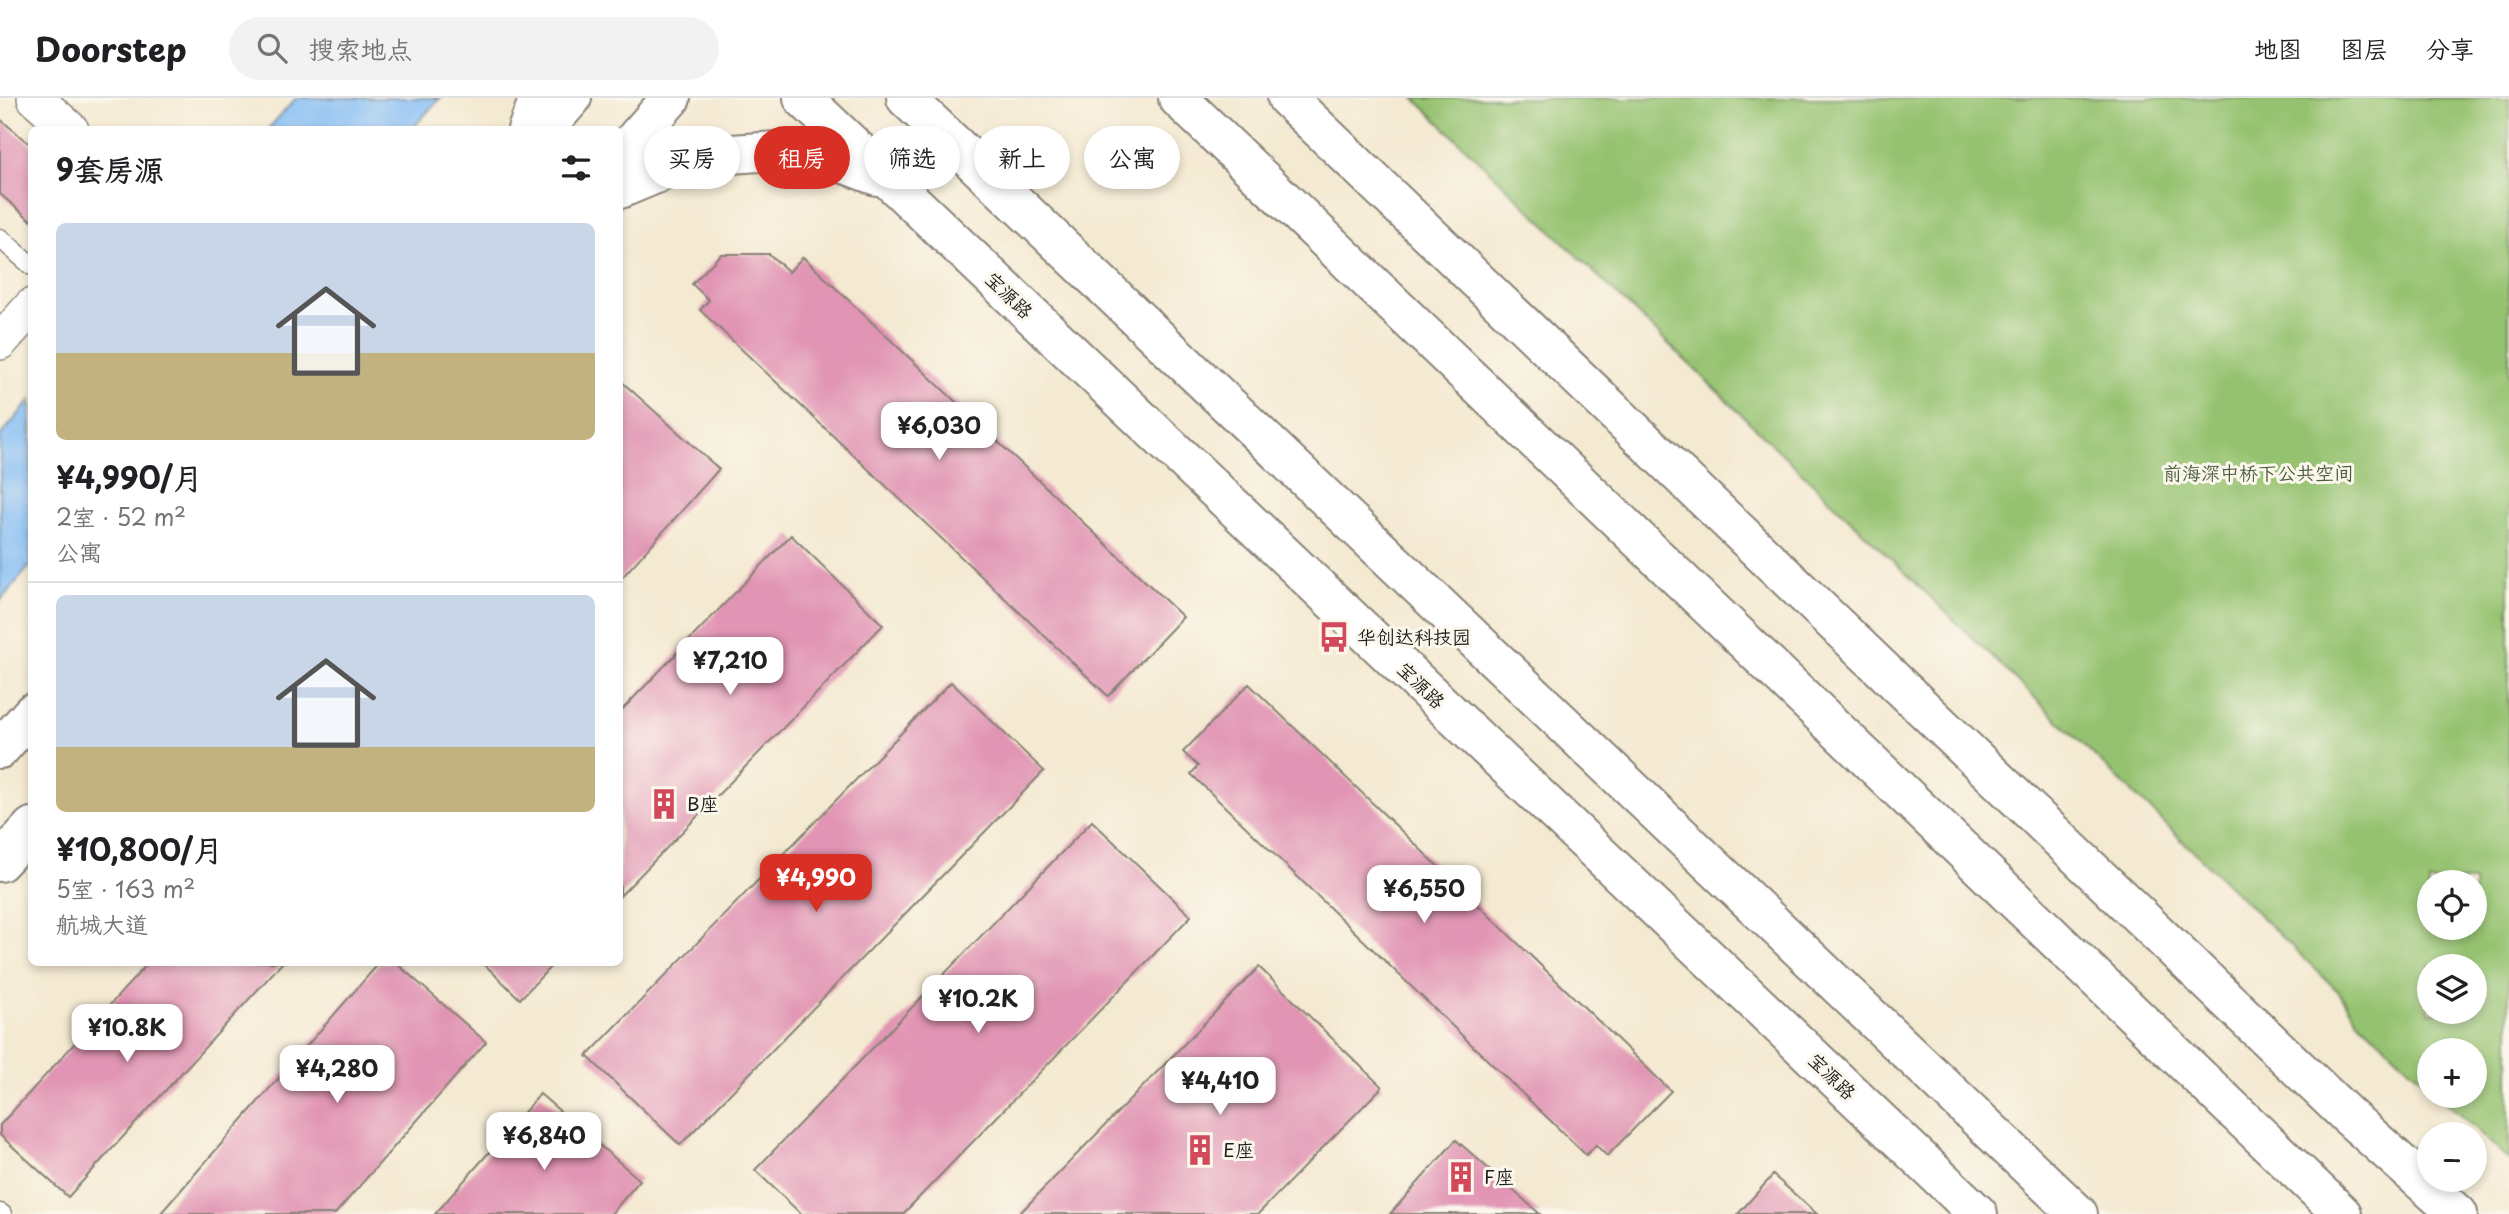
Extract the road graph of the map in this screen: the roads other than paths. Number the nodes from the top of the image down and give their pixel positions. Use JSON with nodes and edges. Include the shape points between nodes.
{"nodes":[{"id":1,"x":35,"y":98,"type":"edge"},
{"id":2,"x":539,"y":98,"type":"edge"},
{"id":3,"x":572,"y":98,"type":"edge"},
{"id":4,"x":671,"y":98,"type":"edge"},
{"id":5,"x":803,"y":98,"type":"edge"},
{"id":6,"x":906,"y":98,"type":"edge"},
{"id":7,"x":1178,"y":98,"type":"edge"},
{"id":8,"x":1287,"y":98,"type":"edge"},
{"id":9,"x":66,"y":126,"type":"edge"},
{"id":10,"x":528,"y":126,"type":"edge"},
{"id":11,"x":548,"y":126,"type":"edge"},
{"id":12,"x":623,"y":153,"type":"edge"},
{"id":13,"x":864,"y":156,"type":"edge"},
{"id":14,"x":864,"y":171,"type":"edge"},
{"id":15,"x":623,"y":189,"type":"edge"},
{"id":16,"x":898,"y":189,"type":"edge"},
{"id":17,"x":0,"y":239,"type":"edge"},
{"id":18,"x":28,"y":263,"type":"edge"},
{"id":19,"x":28,"y":310,"type":"edge"},
{"id":20,"x":0,"y":342,"type":"edge"},
{"id":21,"x":28,"y":718,"type":"edge"},
{"id":22,"x":0,"y":749,"type":"edge"},
{"id":23,"x":28,"y":831,"type":"edge"},
{"id":24,"x":0,"y":862,"type":"edge"},
{"id":25,"x":1978,"y":1214,"type":"edge"},
{"id":26,"x":2078,"y":1214,"type":"edge"},
{"id":27,"x":2342,"y":1214,"type":"edge"},
{"id":28,"x":2458,"y":1214,"type":"edge"}],
"edges":[{"from":1,"to":9,"type":"street"},
{"from":2,"to":10,"type":"main road"},
{"from":3,"to":11,"type":"main road"},
{"from":4,"to":12,"type":"main road"},
{"from":5,"to":13,"type":"main road","name":"宝源路"},
{"from":6,"to":26,"type":"main road"},
{"from":7,"to":27,"type":"main road"},
{"from":8,"to":28,"type":"main road","via":[[2336,1105]]},
{"from":14,"to":15,"type":"main road","via":[[837,161],[777,151],[731,154],[675,166]]},
{"from":16,"to":25,"type":"main road","name":"宝源路"},
{"from":17,"to":18,"type":"lane"},
{"from":19,"to":20,"type":"street"},
{"from":21,"to":22,"type":"main road"},
{"from":23,"to":24,"type":"main road"}]}
